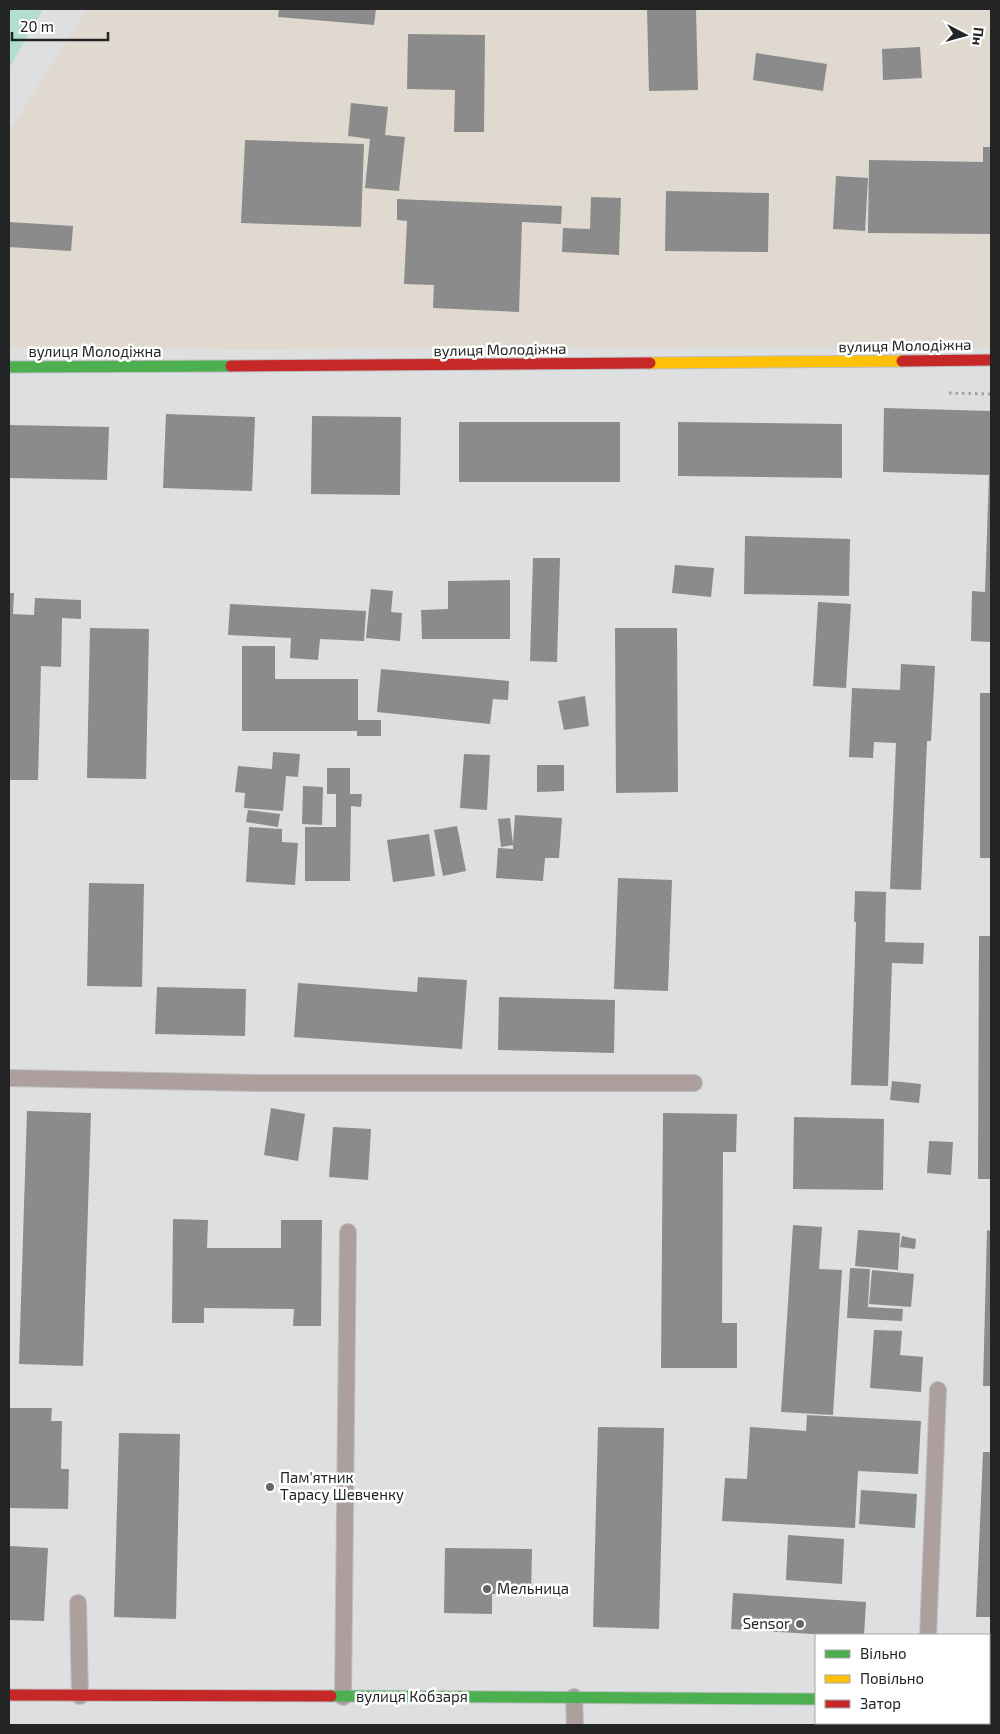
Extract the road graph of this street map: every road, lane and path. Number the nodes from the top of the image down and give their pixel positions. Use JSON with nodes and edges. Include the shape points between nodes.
{"nodes":[{"id":1,"x":991,"y":360,"type":"edge"},
{"id":2,"x":9,"y":367,"type":"edge"},
{"id":3,"x":9,"y":1078,"type":"edge"},
{"id":4,"x":694,"y":1083,"type":"dead end"},
{"id":5,"x":348,"y":1232,"type":"dead end"},
{"id":6,"x":938,"y":1390,"type":"dead end"},
{"id":7,"x":78,"y":1602,"type":"dead end"},
{"id":8,"x":928,"y":1634,"type":"edge"},
{"id":9,"x":9,"y":1696,"type":"edge"},
{"id":10,"x":80,"y":1696,"type":"junction"},
{"id":11,"x":343,"y":1697,"type":"junction"},
{"id":12,"x":574,"y":1697,"type":"junction"},
{"id":13,"x":815,"y":1699,"type":"edge"},
{"id":14,"x":575,"y":1725,"type":"edge"}],
"edges":[{"from":1,"to":2,"type":"street","name":"вулиця Молодіжна"},
{"from":3,"to":4,"type":"lane","via":[[260,1083]]},
{"from":5,"to":11,"type":"lane"},
{"from":6,"to":8,"type":"lane"},
{"from":7,"to":10,"type":"lane"},
{"from":9,"to":10,"type":"street","name":"вулиця Кобзаря"},
{"from":10,"to":11,"type":"street","name":"вулиця Кобзаря"},
{"from":11,"to":12,"type":"street","name":"вулиця Кобзаря"},
{"from":12,"to":13,"type":"street","name":"вулиця Кобзаря"},
{"from":12,"to":14,"type":"lane"}]}
